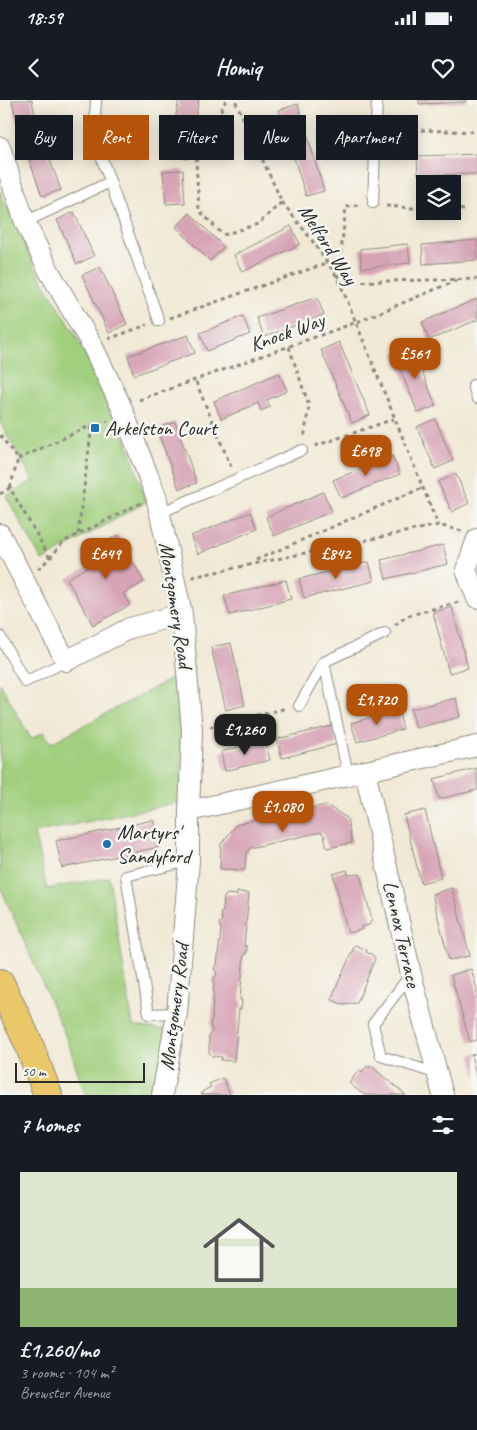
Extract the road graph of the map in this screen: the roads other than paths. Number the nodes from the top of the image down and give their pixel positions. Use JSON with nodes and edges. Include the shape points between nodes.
{"nodes":[{"id":1,"x":96,"y":100,"type":"edge"},
{"id":2,"x":376,"y":100,"type":"edge"},
{"id":3,"x":0,"y":148,"type":"edge"},
{"id":4,"x":110,"y":182,"type":"junction"},
{"id":5,"x":373,"y":203,"type":"dead end"},
{"id":6,"x":25,"y":222,"type":"junction"},
{"id":7,"x":158,"y":321,"type":"road end"},
{"id":8,"x":473,"y":385,"type":"dead end"},
{"id":9,"x":477,"y":398,"type":"edge"},
{"id":10,"x":302,"y":450,"type":"road end"},
{"id":11,"x":158,"y":504,"type":"junction"},
{"id":12,"x":0,"y":534,"type":"edge"},
{"id":13,"x":473,"y":536,"type":"edge"},
{"id":14,"x":477,"y":598,"type":"edge"},
{"id":15,"x":182,"y":614,"type":"junction"},
{"id":16,"x":384,"y":633,"type":"road end"},
{"id":17,"x":0,"y":636,"type":"edge"},
{"id":18,"x":66,"y":661,"type":"junction"},
{"id":19,"x":324,"y":662,"type":"junction"},
{"id":20,"x":298,"y":706,"type":"road end"},
{"id":21,"x":477,"y":746,"type":"edge"},
{"id":22,"x":357,"y":773,"type":"junction"},
{"id":23,"x":188,"y":811,"type":"junction"},
{"id":24,"x":189,"y":861,"type":"junction"},
{"id":25,"x":411,"y":974,"type":"junction"},
{"id":26,"x":0,"y":984,"type":"edge"},
{"id":27,"x":177,"y":1014,"type":"junction"},
{"id":28,"x":438,"y":1074,"type":"junction"},
{"id":29,"x":48,"y":1095,"type":"edge"},
{"id":30,"x":162,"y":1095,"type":"edge"},
{"id":31,"x":443,"y":1095,"type":"edge"}],
"edges":[{"from":1,"to":4,"type":"lane","via":[[94,136]]},
{"from":2,"to":5,"type":"lane"},
{"from":3,"to":6,"type":"street","name":"Montgomery Road"},
{"from":4,"to":6,"type":"lane"},
{"from":4,"to":7,"type":"lane"},
{"from":6,"to":11,"type":"street","name":"Montgomery Road","via":[[92,345],[123,411]]},
{"from":8,"to":9,"type":"lane"},
{"from":10,"to":11,"type":"lane","via":[[236,479]]},
{"from":11,"to":15,"type":"street","name":"Montgomery Road"},
{"from":12,"to":18,"type":"street"},
{"from":13,"to":14,"type":"street","via":[[466,570]]},
{"from":15,"to":18,"type":"street","via":[[130,628]]},
{"from":15,"to":23,"type":"street","name":"Montgomery Road","via":[[192,731]]},
{"from":16,"to":19,"type":"lane"},
{"from":17,"to":18,"type":"lane","via":[[25,682]]},
{"from":19,"to":20,"type":"lane"},
{"from":19,"to":22,"type":"lane"},
{"from":21,"to":22,"type":"street"},
{"from":22,"to":23,"type":"street"},
{"from":22,"to":25,"type":"street","name":"Lennox Terrace"},
{"from":23,"to":24,"type":"street","name":"Montgomery Road"},
{"from":24,"to":27,"type":"street","name":"Montgomery Road"},
{"from":24,"to":27,"type":"lane","via":[[126,876],[149,1014]]},
{"from":25,"to":28,"type":"street","name":"Lennox Terrace"},
{"from":25,"to":28,"type":"lane","via":[[373,1024],[381,1056]]},
{"from":26,"to":29,"type":"highway","via":[[28,1042]]},
{"from":27,"to":30,"type":"street","name":"Montgomery Road"},
{"from":28,"to":31,"type":"street","name":"Lennox Terrace"}]}
